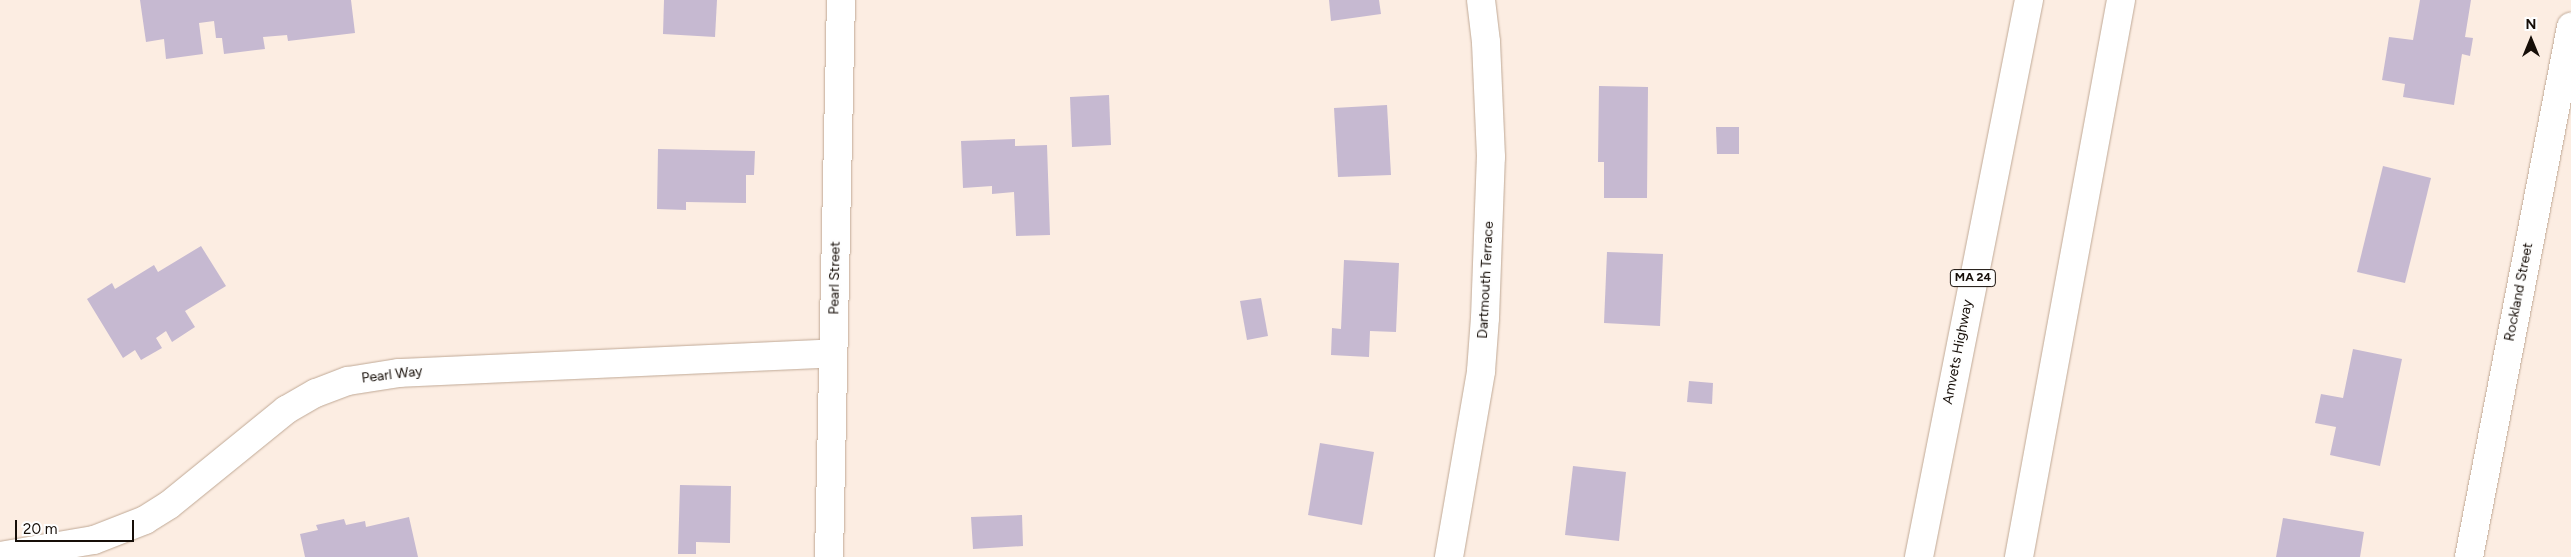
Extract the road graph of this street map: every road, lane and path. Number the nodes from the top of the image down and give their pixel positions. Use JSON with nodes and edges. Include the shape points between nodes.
{"nodes":[{"id":1,"x":841,"y":0,"type":"edge"},
{"id":2,"x":1481,"y":0,"type":"edge"},
{"id":3,"x":2029,"y":0,"type":"edge"},
{"id":4,"x":2121,"y":0,"type":"edge"},
{"id":5,"x":2571,"y":27,"type":"edge"},
{"id":6,"x":834,"y":353,"type":"junction"},
{"id":7,"x":0,"y":556,"type":"edge"},
{"id":8,"x":829,"y":557,"type":"edge"},
{"id":9,"x":1449,"y":557,"type":"edge"},
{"id":10,"x":1919,"y":557,"type":"edge"},
{"id":11,"x":2019,"y":557,"type":"edge"},
{"id":12,"x":2469,"y":557,"type":"edge"}],
"edges":[{"from":1,"to":6,"type":"main road","name":"Pearl Street"},
{"from":2,"to":9,"type":"main road","name":"Dartmouth Terrace","via":[[1491,157],[1485,318],[1481,371]]},
{"from":3,"to":10,"type":"main road","name":"Amvets Highway","number":"MA 24"},
{"from":4,"to":11,"type":"main road"},
{"from":5,"to":12,"type":"main road","name":"Rockland Street"},
{"from":6,"to":7,"type":"main road","name":"Pearl Way","via":[[399,373],[348,381],[316,393],[286,410],[169,505],[145,520],[94,540]]},
{"from":6,"to":8,"type":"main road","name":"Pearl Street"}]}
